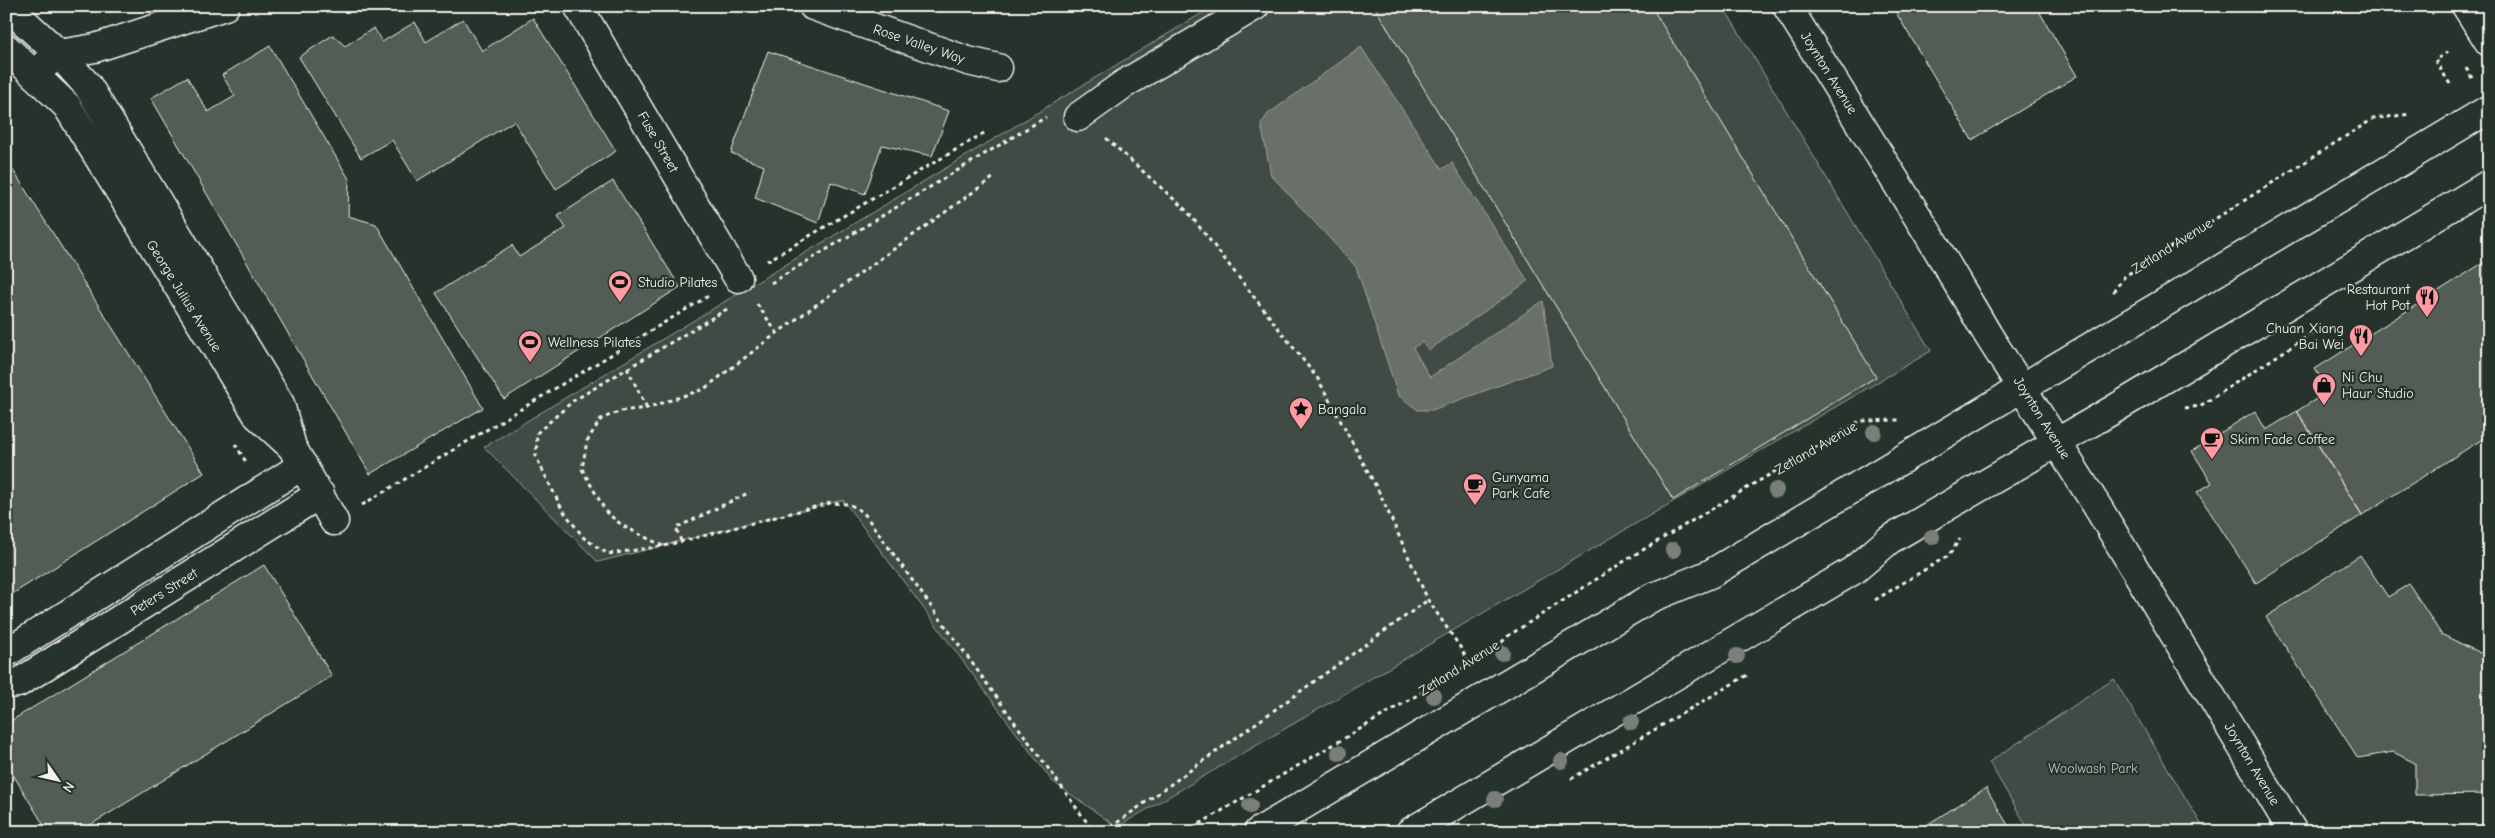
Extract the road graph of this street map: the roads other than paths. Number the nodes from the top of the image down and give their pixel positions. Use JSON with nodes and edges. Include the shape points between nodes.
{"nodes":[{"id":1,"x":7,"y":6,"type":"edge"},
{"id":2,"x":225,"y":6,"type":"edge"},
{"id":3,"x":578,"y":6,"type":"edge"},
{"id":4,"x":813,"y":6,"type":"edge"},
{"id":5,"x":1255,"y":6,"type":"edge"},
{"id":6,"x":1787,"y":6,"type":"edge"},
{"id":7,"x":2466,"y":6,"type":"edge"},
{"id":8,"x":2489,"y":42,"type":"edge"},
{"id":9,"x":6,"y":48,"type":"edge"},
{"id":10,"x":59,"y":54,"type":"junction"},
{"id":11,"x":998,"y":68,"type":"dead end"},
{"id":12,"x":34,"y":73,"type":"junction"},
{"id":13,"x":2489,"y":109,"type":"edge"},
{"id":14,"x":1078,"y":117,"type":"road end"},
{"id":15,"x":112,"y":126,"type":"junction"},
{"id":16,"x":85,"y":136,"type":"junction"},
{"id":17,"x":2489,"y":184,"type":"edge"},
{"id":18,"x":736,"y":292,"type":"road end"},
{"id":19,"x":2023,"y":387,"type":"junction"},
{"id":20,"x":2057,"y":442,"type":"junction"},
{"id":21,"x":298,"y":456,"type":"junction"},
{"id":22,"x":320,"y":494,"type":"junction"},
{"id":23,"x":334,"y":521,"type":"road end"},
{"id":24,"x":6,"y":653,"type":"edge"},
{"id":25,"x":6,"y":684,"type":"edge"},
{"id":26,"x":1258,"y":832,"type":"edge"},
{"id":27,"x":1410,"y":832,"type":"edge"},
{"id":28,"x":2293,"y":832,"type":"edge"}],
"edges":[{"from":1,"to":10,"type":"street","name":"George Julius Avenue"},
{"from":2,"to":10,"type":"street","via":[[95,48]]},
{"from":3,"to":18,"type":"street","name":"Fuse Street"},
{"from":4,"to":11,"type":"street","name":"Rose Valley Way","via":[[968,61]]},
{"from":5,"to":14,"type":"street","via":[[1105,96]]},
{"from":6,"to":19,"type":"street","name":"Joynton Avenue"},
{"from":7,"to":8,"type":"street"},
{"from":9,"to":12,"type":"street","name":"George Julius Avenue"},
{"from":10,"to":12,"type":"street"},
{"from":10,"to":15,"type":"street","name":"George Julius Avenue","via":[[88,86]]},
{"from":12,"to":16,"type":"street","name":"George Julius Avenue","via":[[67,106]]},
{"from":13,"to":19,"type":"street"},
{"from":15,"to":16,"type":"street"},
{"from":15,"to":21,"type":"street","name":"George Julius Avenue","via":[[280,404]]},
{"from":16,"to":21,"type":"street","name":"George Julius Avenue","via":[[258,416]]},
{"from":17,"to":20,"type":"street"},
{"from":19,"to":20,"type":"street","name":"Joynton Avenue"},
{"from":19,"to":26,"type":"street","via":[[1710,574],[1651,598]]},
{"from":20,"to":27,"type":"street","via":[[1889,540],[1854,570]]},
{"from":20,"to":28,"type":"street","name":"Joynton Avenue"},
{"from":21,"to":22,"type":"street","name":"George Julius Avenue"},
{"from":21,"to":24,"type":"street"},
{"from":22,"to":23,"type":"street","name":"George Julius Avenue"},
{"from":22,"to":25,"type":"street","name":"Peters Street","via":[[18,683]]}]}
